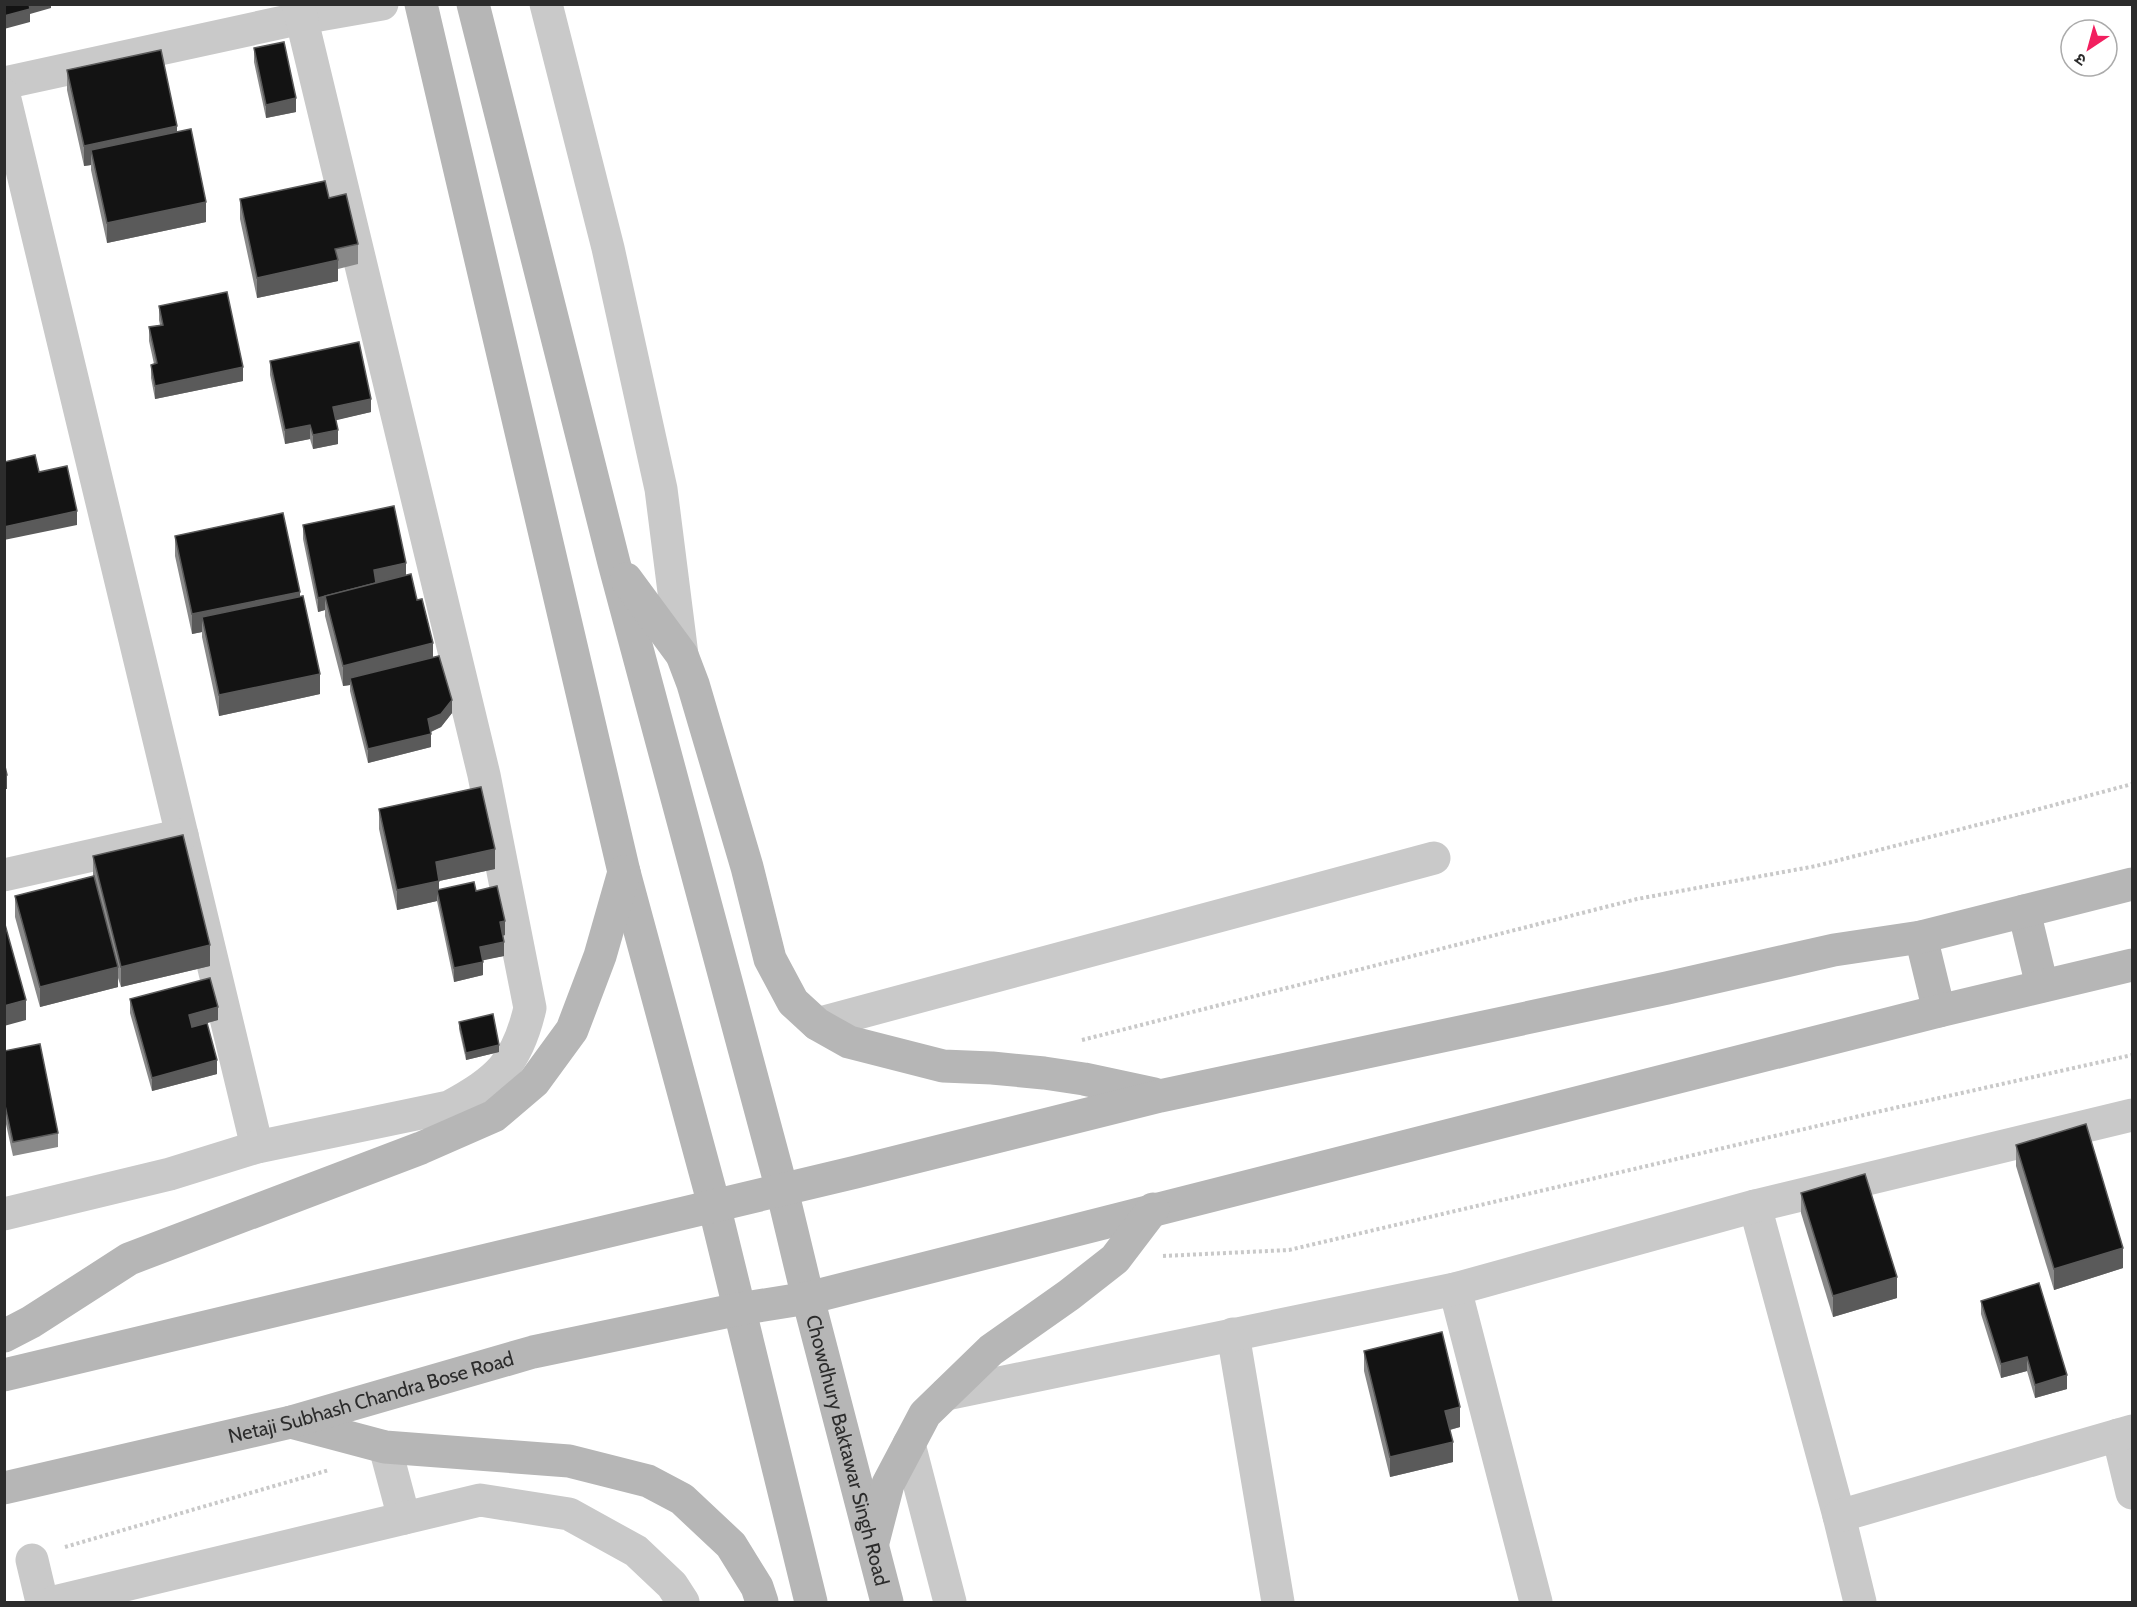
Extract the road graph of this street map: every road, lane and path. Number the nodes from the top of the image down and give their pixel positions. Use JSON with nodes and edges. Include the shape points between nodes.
{"nodes":[{"id":1,"x":382,"y":4,"type":"edge"},
{"id":2,"x":421,"y":4,"type":"edge"},
{"id":3,"x":473,"y":4,"type":"edge"},
{"id":4,"x":546,"y":4,"type":"edge"},
{"id":5,"x":300,"y":11,"type":"edge"},
{"id":6,"x":4,"y":83,"type":"edge"},
{"id":7,"x":4,"y":94,"type":"edge"},
{"id":8,"x":614,"y":564,"type":"junction"},
{"id":9,"x":682,"y":655,"type":"junction"},
{"id":10,"x":2133,"y":783,"type":"edge"},
{"id":11,"x":182,"y":835,"type":"junction"},
{"id":12,"x":1434,"y":858,"type":"dead end"},
{"id":13,"x":624,"y":872,"type":"junction"},
{"id":14,"x":4,"y":875,"type":"edge"},
{"id":15,"x":2133,"y":884,"type":"edge"},
{"id":16,"x":2024,"y":911,"type":"junction"},
{"id":17,"x":1921,"y":937,"type":"junction"},
{"id":18,"x":2133,"y":965,"type":"edge"},
{"id":19,"x":2042,"y":986,"type":"junction"},
{"id":20,"x":1939,"y":1011,"type":"junction"},
{"id":21,"x":817,"y":1024,"type":"junction"},
{"id":22,"x":1079,"y":1041,"type":"dead end"},
{"id":23,"x":2133,"y":1055,"type":"edge"},
{"id":24,"x":1160,"y":1096,"type":"junction"},
{"id":25,"x":2133,"y":1115,"type":"edge"},
{"id":26,"x":257,"y":1147,"type":"junction"},
{"id":27,"x":782,"y":1190,"type":"junction"},
{"id":28,"x":714,"y":1205,"type":"junction"},
{"id":29,"x":1755,"y":1206,"type":"junction"},
{"id":30,"x":1153,"y":1209,"type":"junction"},
{"id":31,"x":4,"y":1214,"type":"edge"},
{"id":32,"x":1115,"y":1259,"type":"junction"},
{"id":33,"x":1455,"y":1288,"type":"junction"},
{"id":34,"x":807,"y":1298,"type":"junction"},
{"id":35,"x":739,"y":1309,"type":"junction"},
{"id":36,"x":1233,"y":1334,"type":"junction"},
{"id":37,"x":4,"y":1336,"type":"edge"},
{"id":38,"x":4,"y":1375,"type":"edge"},
{"id":39,"x":946,"y":1394,"type":"junction"},
{"id":40,"x":291,"y":1422,"type":"junction"},
{"id":41,"x":2125,"y":1433,"type":"edge"},
{"id":42,"x":909,"y":1443,"type":"junction"},
{"id":43,"x":385,"y":1447,"type":"junction"},
{"id":44,"x":4,"y":1488,"type":"edge"},
{"id":45,"x":2133,"y":1493,"type":"edge"},
{"id":46,"x":1839,"y":1516,"type":"junction"},
{"id":47,"x":404,"y":1518,"type":"junction"},
{"id":48,"x":872,"y":1544,"type":"junction"},
{"id":49,"x":32,"y":1560,"type":"joint"},
{"id":50,"x":42,"y":1602,"type":"edge"},
{"id":51,"x":54,"y":1602,"type":"edge"},
{"id":52,"x":683,"y":1602,"type":"edge"},
{"id":53,"x":762,"y":1602,"type":"edge"},
{"id":54,"x":811,"y":1602,"type":"edge"},
{"id":55,"x":887,"y":1602,"type":"edge"},
{"id":56,"x":950,"y":1602,"type":"edge"},
{"id":57,"x":1278,"y":1602,"type":"edge"},
{"id":58,"x":1536,"y":1602,"type":"edge"},
{"id":59,"x":1860,"y":1602,"type":"edge"}],
"edges":[{"from":1,"to":5,"type":"street"},
{"from":2,"to":13,"type":"main road"},
{"from":3,"to":8,"type":"main road","name":"Chowdhury Baktawar Singh Road"},
{"from":4,"to":9,"type":"street","via":[[608,248],[661,489]]},
{"from":5,"to":6,"type":"street"},
{"from":5,"to":26,"type":"street","via":[[484,775],[530,1008],[524,1035],[497,1076],[448,1107]]},
{"from":7,"to":11,"type":"street"},
{"from":8,"to":9,"type":"main road"},
{"from":8,"to":27,"type":"main road","name":"Chowdhury Baktawar Singh Road"},
{"from":9,"to":21,"type":"main road","via":[[747,867],[770,959],[793,1002]]},
{"from":10,"to":22,"type":"path","via":[[1816,867],[1638,899]]},
{"from":11,"to":14,"type":"street"},
{"from":11,"to":26,"type":"street"},
{"from":12,"to":21,"type":"street"},
{"from":13,"to":28,"type":"main road"},
{"from":13,"to":37,"type":"main road","via":[[600,956],[572,1030],[534,1082],[494,1116],[421,1148],[129,1259]]},
{"from":15,"to":16,"type":"main road"},
{"from":16,"to":17,"type":"main road"},
{"from":16,"to":19,"type":"main road"},
{"from":17,"to":20,"type":"main road"},
{"from":17,"to":24,"type":"main road","via":[[1834,950]]},
{"from":18,"to":19,"type":"main road","name":"Netaji Subhash Chandra Bose Road"},
{"from":19,"to":20,"type":"main road","name":"Netaji Subhash Chandra Bose Road"},
{"from":20,"to":30,"type":"main road","name":"Netaji Subhash Chandra Bose Road"},
{"from":21,"to":24,"type":"main road","via":[[849,1042],[943,1066],[1044,1073]]},
{"from":23,"to":32,"type":"path","via":[[1289,1250]]},
{"from":24,"to":27,"type":"main road"},
{"from":25,"to":29,"type":"street"},
{"from":26,"to":31,"type":"street","via":[[170,1174]]},
{"from":27,"to":28,"type":"main road"},
{"from":27,"to":34,"type":"main road","name":"Chowdhury Baktawar Singh Road"},
{"from":28,"to":35,"type":"main road"},
{"from":28,"to":38,"type":"main road"},
{"from":29,"to":33,"type":"street"},
{"from":29,"to":46,"type":"street"},
{"from":30,"to":32,"type":"main road"},
{"from":30,"to":34,"type":"main road","name":"Netaji Subhash Chandra Bose Road"},
{"from":32,"to":39,"type":"main road","via":[[991,1350]]},
{"from":33,"to":36,"type":"street"},
{"from":33,"to":58,"type":"street"},
{"from":34,"to":35,"type":"main road","name":"Netaji Subhash Chandra Bose Road"},
{"from":34,"to":48,"type":"main road","name":"Chowdhury Baktawar Singh Road"},
{"from":35,"to":40,"type":"main road","name":"Netaji Subhash Chandra Bose Road","via":[[533,1352]]},
{"from":35,"to":54,"type":"main road"},
{"from":36,"to":39,"type":"street"},
{"from":36,"to":57,"type":"street"},
{"from":39,"to":42,"type":"main road","via":[[925,1414]]},
{"from":40,"to":43,"type":"main road"},
{"from":40,"to":44,"type":"main road","name":"Netaji Subhash Chandra Bose Road"},
{"from":41,"to":45,"type":"street"},
{"from":41,"to":46,"type":"street"},
{"from":42,"to":48,"type":"main road","via":[[888,1484]]},
{"from":42,"to":56,"type":"street"},
{"from":43,"to":47,"type":"street"},
{"from":43,"to":49,"type":"path","via":[[351,1464]]},
{"from":43,"to":53,"type":"main road","via":[[569,1461],[648,1481],[682,1499],[731,1545]]},
{"from":46,"to":59,"type":"street"},
{"from":47,"to":51,"type":"street"},
{"from":47,"to":52,"type":"street","via":[[480,1500],[569,1514],[636,1551],[672,1585]]},
{"from":48,"to":55,"type":"main road","name":"Chowdhury Baktawar Singh Road"},
{"from":49,"to":50,"type":"street"}]}
